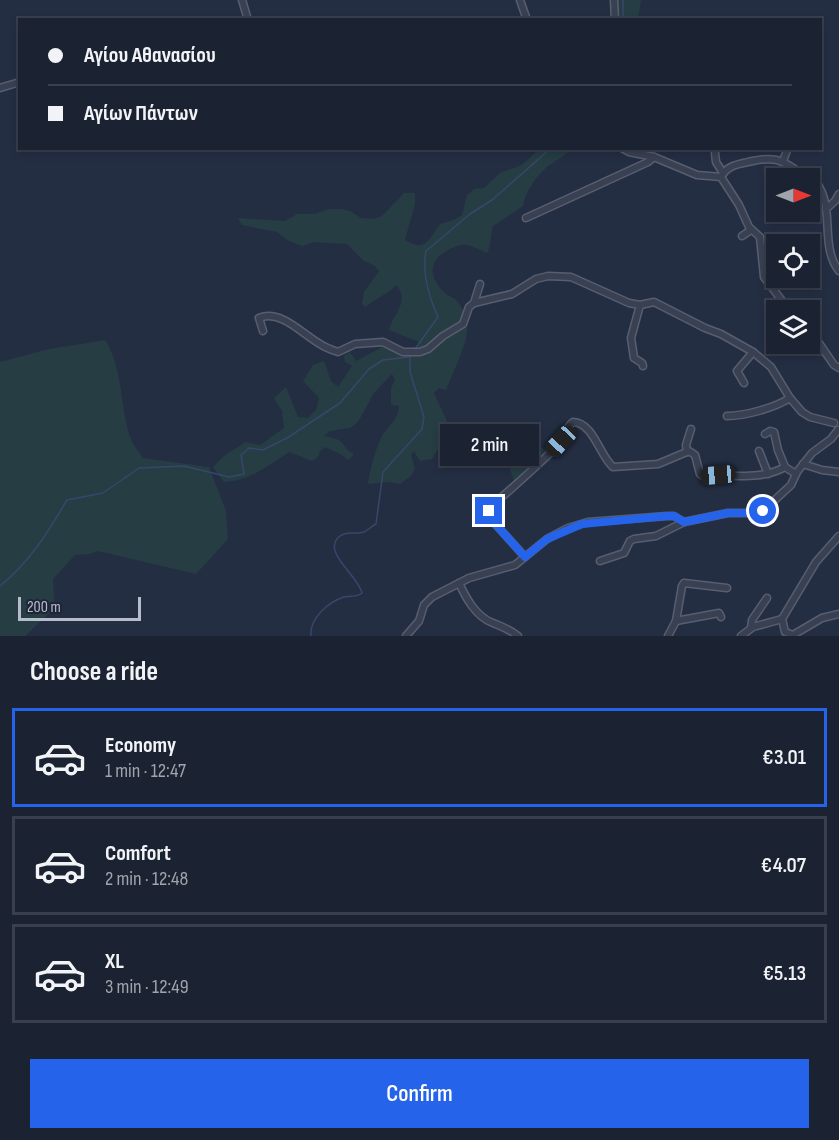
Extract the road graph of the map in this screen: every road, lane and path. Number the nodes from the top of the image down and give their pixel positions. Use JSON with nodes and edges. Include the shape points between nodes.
{"nodes":[{"id":1,"x":242,"y":0,"type":"edge"},
{"id":2,"x":520,"y":0,"type":"edge"},
{"id":3,"x":614,"y":0,"type":"edge"},
{"id":4,"x":247,"y":18,"type":"edge"},
{"id":5,"x":526,"y":18,"type":"edge"},
{"id":6,"x":615,"y":18,"type":"edge"},
{"id":7,"x":18,"y":83,"type":"edge"},
{"id":8,"x":0,"y":88,"type":"edge"},
{"id":9,"x":626,"y":150,"type":"edge"},
{"id":10,"x":787,"y":150,"type":"edge"},
{"id":11,"x":715,"y":153,"type":"dead end"},
{"id":12,"x":654,"y":157,"type":"junction"},
{"id":13,"x":783,"y":160,"type":"junction"},
{"id":14,"x":722,"y":175,"type":"junction"},
{"id":15,"x":839,"y":194,"type":"edge"},
{"id":16,"x":826,"y":208,"type":"junction"},
{"id":17,"x":526,"y":218,"type":"dead end"},
{"id":18,"x":751,"y":230,"type":"junction"},
{"id":19,"x":742,"y":236,"type":"dead end"},
{"id":20,"x":839,"y":271,"type":"edge"},
{"id":21,"x":480,"y":284,"type":"dead end"},
{"id":22,"x":781,"y":300,"type":"edge"},
{"id":23,"x":474,"y":303,"type":"junction"},
{"id":24,"x":640,"y":305,"type":"junction"},
{"id":25,"x":263,"y":331,"type":"dead end"},
{"id":26,"x":820,"y":344,"type":"edge"},
{"id":27,"x":753,"y":352,"type":"junction"},
{"id":28,"x":643,"y":366,"type":"dead end"},
{"id":29,"x":839,"y":368,"type":"edge"},
{"id":30,"x":744,"y":383,"type":"dead end"},
{"id":31,"x":790,"y":398,"type":"junction"},
{"id":32,"x":727,"y":416,"type":"dead end"},
{"id":33,"x":691,"y":429,"type":"dead end"},
{"id":34,"x":838,"y":430,"type":"edge"},
{"id":35,"x":765,"y":434,"type":"dead end"},
{"id":36,"x":759,"y":451,"type":"dead end"},
{"id":37,"x":687,"y":452,"type":"junction"},
{"id":38,"x":803,"y":464,"type":"junction"},
{"id":39,"x":785,"y":467,"type":"junction"},
{"id":40,"x":839,"y":472,"type":"edge"},
{"id":41,"x":768,"y":474,"type":"junction"},
{"id":42,"x":796,"y":474,"type":"junction"},
{"id":43,"x":684,"y":522,"type":"junction"},
{"id":44,"x":839,"y":536,"type":"edge"},
{"id":45,"x":525,"y":557,"type":"junction"},
{"id":46,"x":600,"y":561,"type":"dead end"},
{"id":47,"x":459,"y":583,"type":"junction"},
{"id":48,"x":726,"y":588,"type":"dead end"},
{"id":49,"x":767,"y":598,"type":"dead end"},
{"id":50,"x":839,"y":614,"type":"edge"},
{"id":51,"x":721,"y":617,"type":"dead end"},
{"id":52,"x":782,"y":619,"type":"junction"},
{"id":53,"x":676,"y":621,"type":"junction"},
{"id":54,"x":751,"y":628,"type":"junction"},
{"id":55,"x":789,"y":635,"type":"edge"},
{"id":56,"x":406,"y":636,"type":"edge"},
{"id":57,"x":518,"y":636,"type":"edge"},
{"id":58,"x":668,"y":636,"type":"edge"},
{"id":59,"x":741,"y":636,"type":"edge"}],
"edges":[{"from":1,"to":4,"type":"street"},
{"from":2,"to":5,"type":"street"},
{"from":3,"to":6,"type":"street"},
{"from":7,"to":8,"type":"street"},
{"from":9,"to":12,"type":"street"},
{"from":10,"to":13,"type":"street"},
{"from":11,"to":14,"type":"street"},
{"from":12,"to":14,"type":"street","via":[[697,175]]},
{"from":12,"to":17,"type":"street"},
{"from":13,"to":14,"type":"street","via":[[740,164]]},
{"from":13,"to":16,"type":"street","via":[[815,180]]},
{"from":14,"to":18,"type":"street"},
{"from":15,"to":16,"type":"street"},
{"from":16,"to":20,"type":"street","via":[[829,243]]},
{"from":18,"to":19,"type":"street"},
{"from":18,"to":22,"type":"street","via":[[760,237],[766,281]]},
{"from":21,"to":23,"type":"street"},
{"from":23,"to":24,"type":"street","via":[[512,294],[541,277],[556,276],[571,277]]},
{"from":23,"to":25,"type":"street","via":[[463,324],[420,352],[403,352],[383,342],[355,344],[338,352],[320,345],[278,317],[261,316]]},
{"from":24,"to":27,"type":"street","via":[[654,302]]},
{"from":24,"to":28,"type":"street","via":[[631,342],[634,358]]},
{"from":26,"to":29,"type":"street"},
{"from":27,"to":30,"type":"street","via":[[737,371]]},
{"from":27,"to":31,"type":"street","via":[[771,367]]},
{"from":31,"to":32,"type":"street","via":[[768,408]]},
{"from":31,"to":34,"type":"street","via":[[804,414],[836,419]]},
{"from":33,"to":37,"type":"street"},
{"from":34,"to":38,"type":"street"},
{"from":35,"to":39,"type":"street","via":[[774,432]]},
{"from":36,"to":41,"type":"street"},
{"from":37,"to":41,"type":"street","via":[[694,453],[702,476]]},
{"from":37,"to":45,"type":"street","via":[[658,464],[613,467],[587,429],[579,422],[570,423],[548,456],[489,511],[490,518]]},
{"from":38,"to":40,"type":"street"},
{"from":38,"to":42,"type":"street"},
{"from":39,"to":41,"type":"street"},
{"from":39,"to":42,"type":"street"},
{"from":42,"to":43,"type":"street","via":[[791,485],[763,511]]},
{"from":43,"to":45,"type":"street","via":[[667,516],[582,524],[547,539]]},
{"from":43,"to":46,"type":"street","via":[[656,536],[634,539],[624,553]]},
{"from":44,"to":52,"type":"street","via":[[816,562]]},
{"from":45,"to":47,"type":"street","via":[[510,567]]},
{"from":47,"to":56,"type":"street","via":[[432,597]]},
{"from":47,"to":57,"type":"street","via":[[466,600],[477,611]]},
{"from":48,"to":53,"type":"street","via":[[684,583]]},
{"from":49,"to":54,"type":"street"},
{"from":50,"to":55,"type":"street"},
{"from":51,"to":53,"type":"street","via":[[719,613]]},
{"from":52,"to":54,"type":"street"},
{"from":52,"to":55,"type":"street"},
{"from":53,"to":58,"type":"street"},
{"from":54,"to":59,"type":"street"}]}
